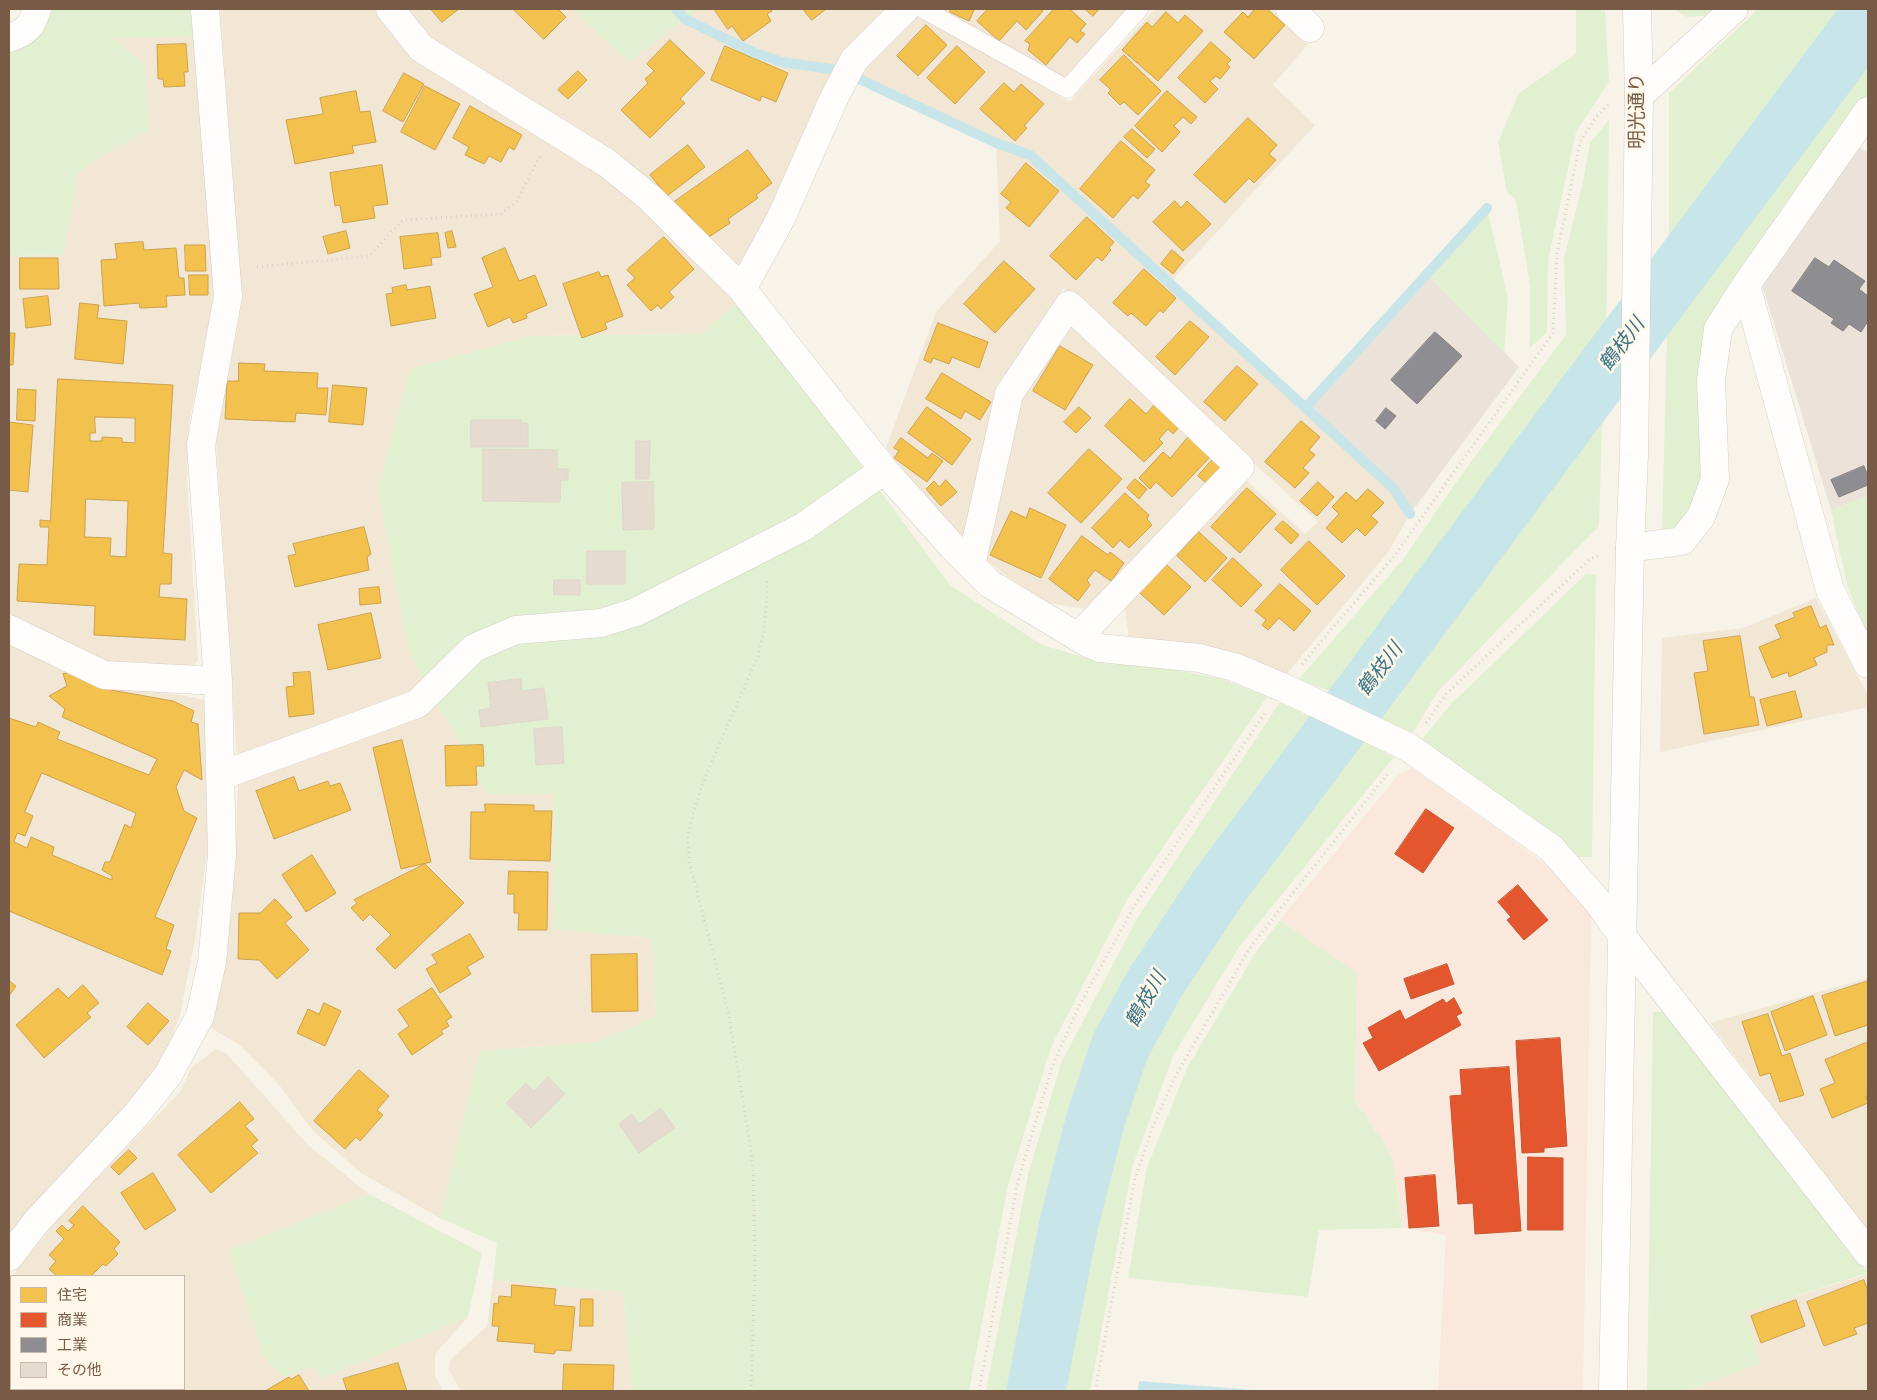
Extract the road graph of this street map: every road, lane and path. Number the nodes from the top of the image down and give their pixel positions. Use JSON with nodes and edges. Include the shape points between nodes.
{"nodes":[{"id":1,"x":37,"y":9,"type":"edge"},
{"id":2,"x":206,"y":9,"type":"edge"},
{"id":3,"x":390,"y":9,"type":"edge"},
{"id":4,"x":905,"y":9,"type":"edge"},
{"id":5,"x":923,"y":9,"type":"edge"},
{"id":6,"x":1139,"y":9,"type":"edge"},
{"id":7,"x":1290,"y":9,"type":"edge"},
{"id":8,"x":1637,"y":9,"type":"edge"},
{"id":9,"x":1734,"y":9,"type":"edge"},
{"id":10,"x":1310,"y":28,"type":"dead end"},
{"id":11,"x":9,"y":38,"type":"edge"},
{"id":12,"x":1639,"y":96,"type":"junction"},
{"id":13,"x":1612,"y":101,"type":"dead end"},
{"id":14,"x":1868,"y":111,"type":"edge"},
{"id":15,"x":554,"y":129,"type":"junction"},
{"id":16,"x":226,"y":270,"type":"junction"},
{"id":17,"x":1746,"y":285,"type":"junction"},
{"id":18,"x":742,"y":289,"type":"junction"},
{"id":19,"x":884,"y":470,"type":"junction"},
{"id":20,"x":766,"y":546,"type":"junction"},
{"id":21,"x":1619,"y":550,"type":"junction"},
{"id":22,"x":971,"y":565,"type":"junction"},
{"id":23,"x":9,"y":629,"type":"edge"},
{"id":24,"x":1078,"y":637,"type":"junction"},
{"id":25,"x":1868,"y":664,"type":"edge"},
{"id":26,"x":1301,"y":665,"type":"dead end"},
{"id":27,"x":218,"y":682,"type":"junction"},
{"id":28,"x":1266,"y":710,"type":"dead end"},
{"id":29,"x":1408,"y":747,"type":"junction"},
{"id":30,"x":220,"y":776,"type":"junction"},
{"id":31,"x":1622,"y":936,"type":"junction"},
{"id":32,"x":1868,"y":1253,"type":"edge"},
{"id":33,"x":9,"y":1257,"type":"edge"},
{"id":34,"x":751,"y":1391,"type":"edge"},
{"id":35,"x":979,"y":1391,"type":"edge"},
{"id":36,"x":1095,"y":1391,"type":"edge"},
{"id":37,"x":1613,"y":1391,"type":"edge"}],
"edges":[{"from":1,"to":11,"type":"street","via":[[32,24]]},
{"from":2,"to":16,"type":"street"},
{"from":3,"to":15,"type":"street","via":[[421,48]]},
{"from":4,"to":18,"type":"street","via":[[854,60],[781,218]]},
{"from":5,"to":6,"type":"lane","via":[[1067,88]]},
{"from":7,"to":10,"type":"street"},
{"from":8,"to":12,"type":"street","name":"明光通り"},
{"from":9,"to":12,"type":"street"},
{"from":12,"to":21,"type":"street","name":"明光通り","via":[[1634,455]]},
{"from":13,"to":26,"type":"path","via":[[1596,117],[1580,142],[1557,254],[1553,333],[1395,555]]},
{"from":14,"to":17,"type":"street"},
{"from":15,"to":16,"type":"path","via":[[516,202],[501,214],[403,220],[369,256]]},
{"from":15,"to":18,"type":"street","via":[[608,163],[650,198]]},
{"from":16,"to":27,"type":"street","via":[[228,296],[201,444]]},
{"from":17,"to":21,"type":"street","via":[[1718,329],[1710,381],[1715,479],[1701,517],[1682,541]]},
{"from":17,"to":25,"type":"street","via":[[1830,590]]},
{"from":18,"to":19,"type":"street"},
{"from":19,"to":20,"type":"street","via":[[803,527]]},
{"from":19,"to":22,"type":"street"},
{"from":20,"to":30,"type":"street","via":[[636,612],[601,622],[516,630],[474,648],[418,704]]},
{"from":20,"to":34,"type":"path","via":[[767,596],[758,656],[709,768],[688,834],[690,861],[729,1015],[753,1164],[756,1264]]},
{"from":21,"to":29,"type":"path","via":[[1590,559],[1446,694]]},
{"from":21,"to":31,"type":"street","name":"明光通り"},
{"from":22,"to":24,"type":"street","via":[[990,584]]},
{"from":22,"to":24,"type":"street","via":[[1009,394],[1069,306],[1240,467]]},
{"from":23,"to":27,"type":"street","via":[[104,675]]},
{"from":24,"to":29,"type":"street","via":[[1100,648],[1199,658],[1234,667]]},
{"from":27,"to":30,"type":"street"},
{"from":28,"to":35,"type":"path","via":[[1136,903],[1079,1006],[1052,1067],[1018,1181]]},
{"from":29,"to":31,"type":"street","via":[[1552,849],[1598,902]]},
{"from":29,"to":36,"type":"path","via":[[1251,946],[1176,1075],[1153,1126],[1135,1179]]},
{"from":30,"to":33,"type":"street","via":[[222,855],[212,962],[200,1016],[163,1082]]},
{"from":31,"to":32,"type":"street"},
{"from":31,"to":37,"type":"street","name":"明光通り"}]}
